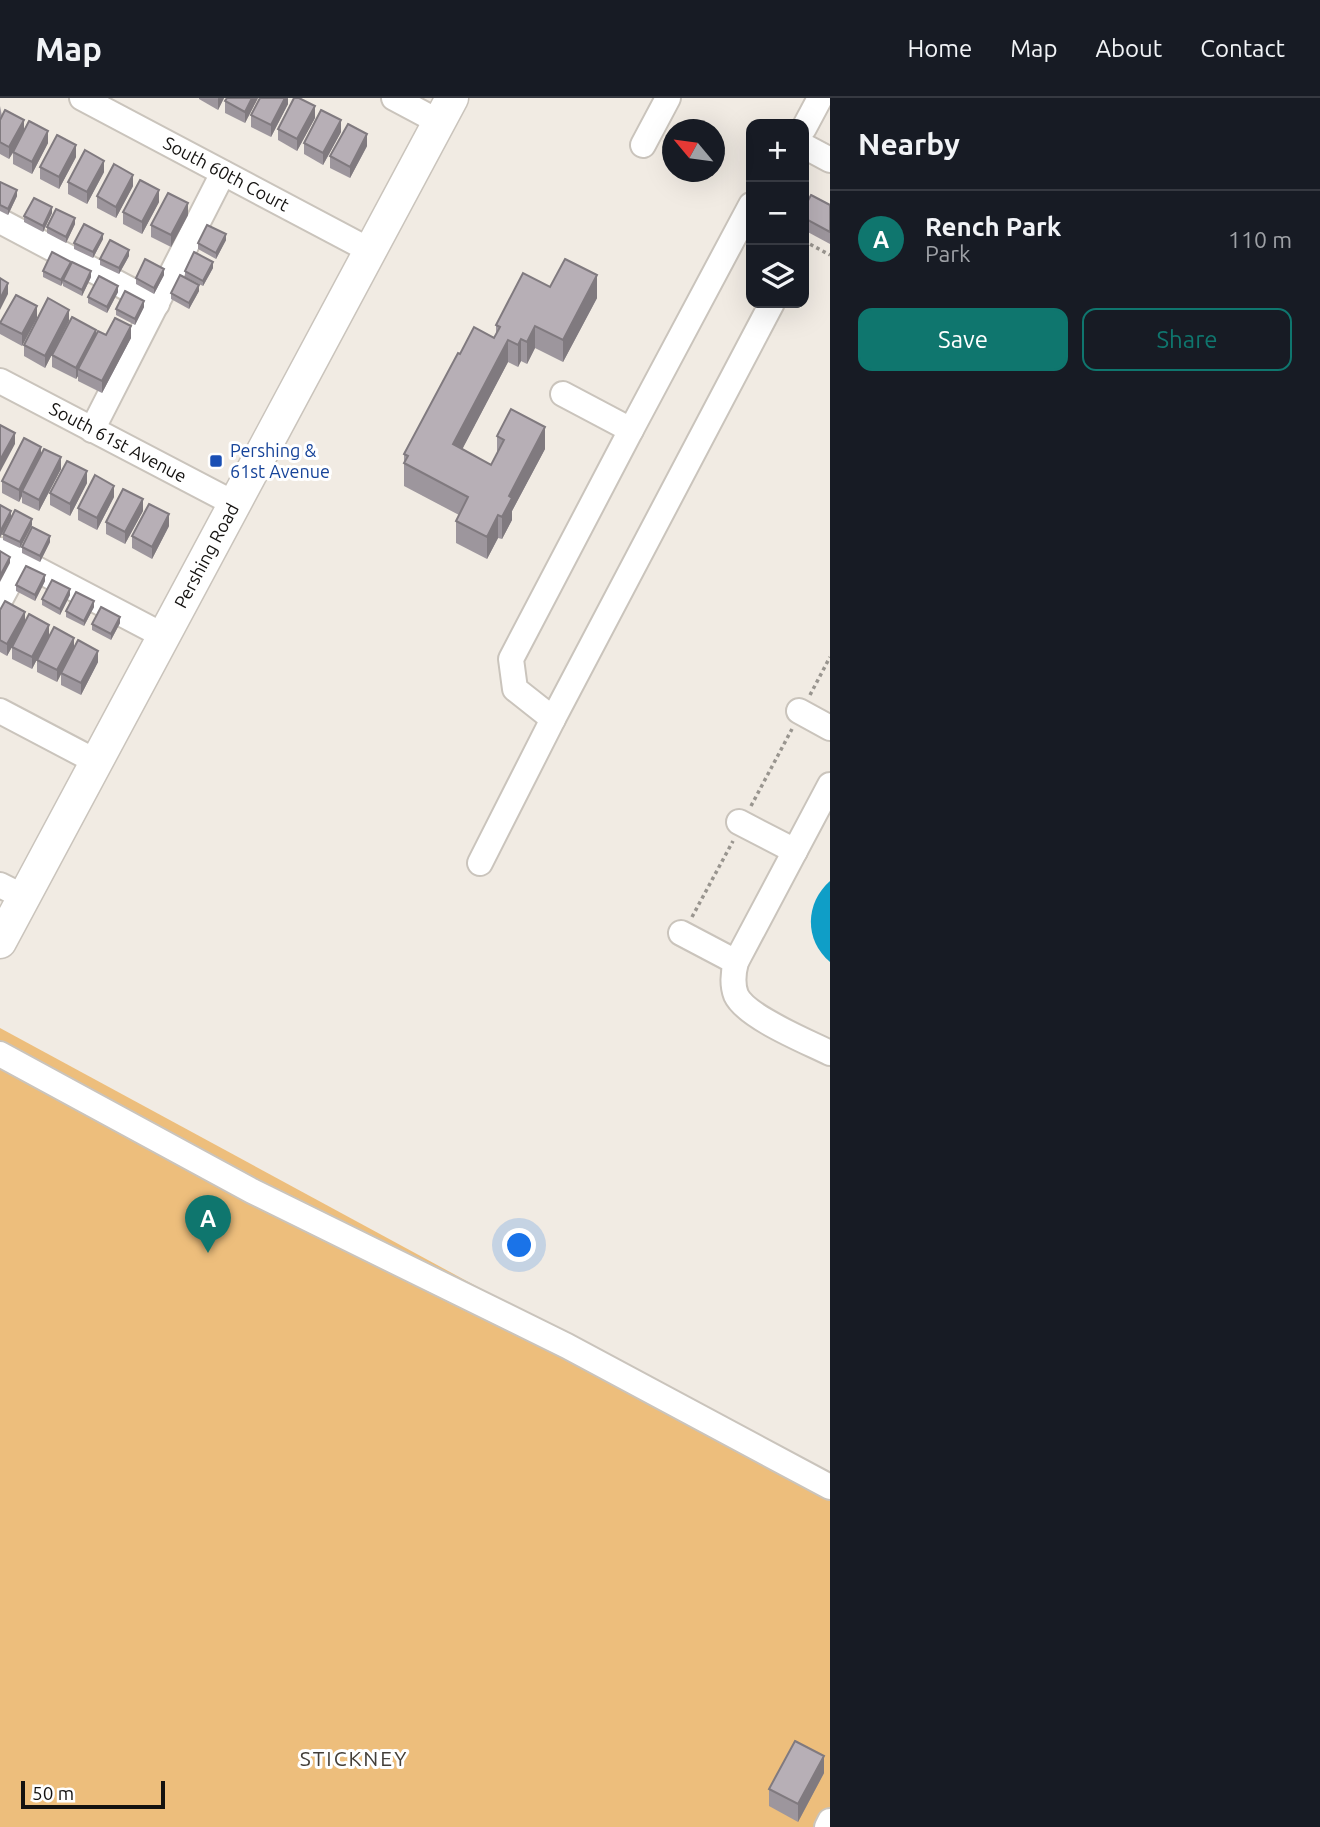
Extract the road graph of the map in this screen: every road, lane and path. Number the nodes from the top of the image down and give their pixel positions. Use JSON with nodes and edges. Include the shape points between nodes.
{"nodes":[{"id":1,"x":82,"y":98,"type":"edge"},
{"id":2,"x":394,"y":98,"type":"edge"},
{"id":3,"x":668,"y":98,"type":"edge"},
{"id":4,"x":820,"y":98,"type":"edge"},
{"id":5,"x":446,"y":110,"type":"edge"},
{"id":6,"x":809,"y":119,"type":"edge"},
{"id":7,"x":643,"y":145,"type":"dead end"},
{"id":8,"x":809,"y":149,"type":"edge"},
{"id":9,"x":830,"y":160,"type":"edge"},
{"id":10,"x":223,"y":173,"type":"junction"},
{"id":11,"x":746,"y":214,"type":"edge"},
{"id":12,"x":0,"y":221,"type":"edge"},
{"id":13,"x":809,"y":244,"type":"edge"},
{"id":14,"x":371,"y":251,"type":"junction"},
{"id":15,"x":830,"y":255,"type":"edge"},
{"id":16,"x":157,"y":304,"type":"junction"},
{"id":17,"x":769,"y":308,"type":"edge"},
{"id":18,"x":0,"y":382,"type":"edge"},
{"id":19,"x":563,"y":394,"type":"dead end"},
{"id":20,"x":92,"y":430,"type":"junction"},
{"id":21,"x":631,"y":430,"type":"junction"},
{"id":22,"x":234,"y":504,"type":"junction"},
{"id":23,"x":11,"y":556,"type":"edge"},
{"id":24,"x":0,"y":600,"type":"edge"},
{"id":25,"x":164,"y":636,"type":"junction"},
{"id":26,"x":830,"y":657,"type":"edge"},
{"id":27,"x":0,"y":711,"type":"edge"},
{"id":28,"x":801,"y":712,"type":"junction"},
{"id":29,"x":553,"y":719,"type":"junction"},
{"id":30,"x":830,"y":728,"type":"edge"},
{"id":31,"x":97,"y":762,"type":"junction"},
{"id":32,"x":830,"y":786,"type":"edge"},
{"id":33,"x":742,"y":823,"type":"junction"},
{"id":34,"x":795,"y":851,"type":"junction"},
{"id":35,"x":480,"y":863,"type":"dead end"},
{"id":36,"x":12,"y":891,"type":"edge"},
{"id":37,"x":686,"y":928,"type":"joint"},
{"id":38,"x":0,"y":942,"type":"edge"},
{"id":39,"x":736,"y":962,"type":"junction"},
{"id":40,"x":830,"y":1053,"type":"edge"},
{"id":41,"x":0,"y":1054,"type":"edge"},
{"id":42,"x":830,"y":1487,"type":"edge"},
{"id":43,"x":830,"y":1821,"type":"edge"},
{"id":44,"x":827,"y":1827,"type":"edge"}],
"edges":[{"from":1,"to":10,"type":"street","name":"South 60th Court"},
{"from":2,"to":5,"type":"street"},
{"from":3,"to":7,"type":"street"},
{"from":4,"to":6,"type":"street"},
{"from":5,"to":14,"type":"main road","name":"Pershing Road"},
{"from":8,"to":9,"type":"street"},
{"from":10,"to":14,"type":"street","name":"South 60th Court"},
{"from":10,"to":16,"type":"street"},
{"from":11,"to":21,"type":"street"},
{"from":12,"to":16,"type":"street"},
{"from":13,"to":15,"type":"path"},
{"from":14,"to":22,"type":"main road","name":"Pershing Road"},
{"from":16,"to":20,"type":"street"},
{"from":17,"to":29,"type":"street"},
{"from":18,"to":20,"type":"street","name":"South 61st Avenue"},
{"from":19,"to":21,"type":"street"},
{"from":20,"to":22,"type":"street","name":"South 61st Avenue"},
{"from":21,"to":29,"type":"street","via":[[511,659],[515,689]]},
{"from":22,"to":25,"type":"main road","name":"Pershing Road"},
{"from":23,"to":24,"type":"street"},
{"from":23,"to":25,"type":"street"},
{"from":25,"to":31,"type":"main road","name":"Pershing Road"},
{"from":26,"to":28,"type":"path"},
{"from":27,"to":31,"type":"street"},
{"from":28,"to":30,"type":"street"},
{"from":28,"to":33,"type":"path"},
{"from":29,"to":35,"type":"street"},
{"from":31,"to":36,"type":"main road","name":"Pershing Road"},
{"from":32,"to":34,"type":"street"},
{"from":33,"to":34,"type":"street"},
{"from":33,"to":37,"type":"path"},
{"from":34,"to":39,"type":"street"},
{"from":36,"to":38,"type":"main road","name":"Pershing Road"},
{"from":37,"to":39,"type":"street"},
{"from":39,"to":40,"type":"street","via":[[737,997],[759,1016]]},
{"from":41,"to":42,"type":"street","via":[[252,1191],[567,1346]]},
{"from":43,"to":44,"type":"street"}]}
